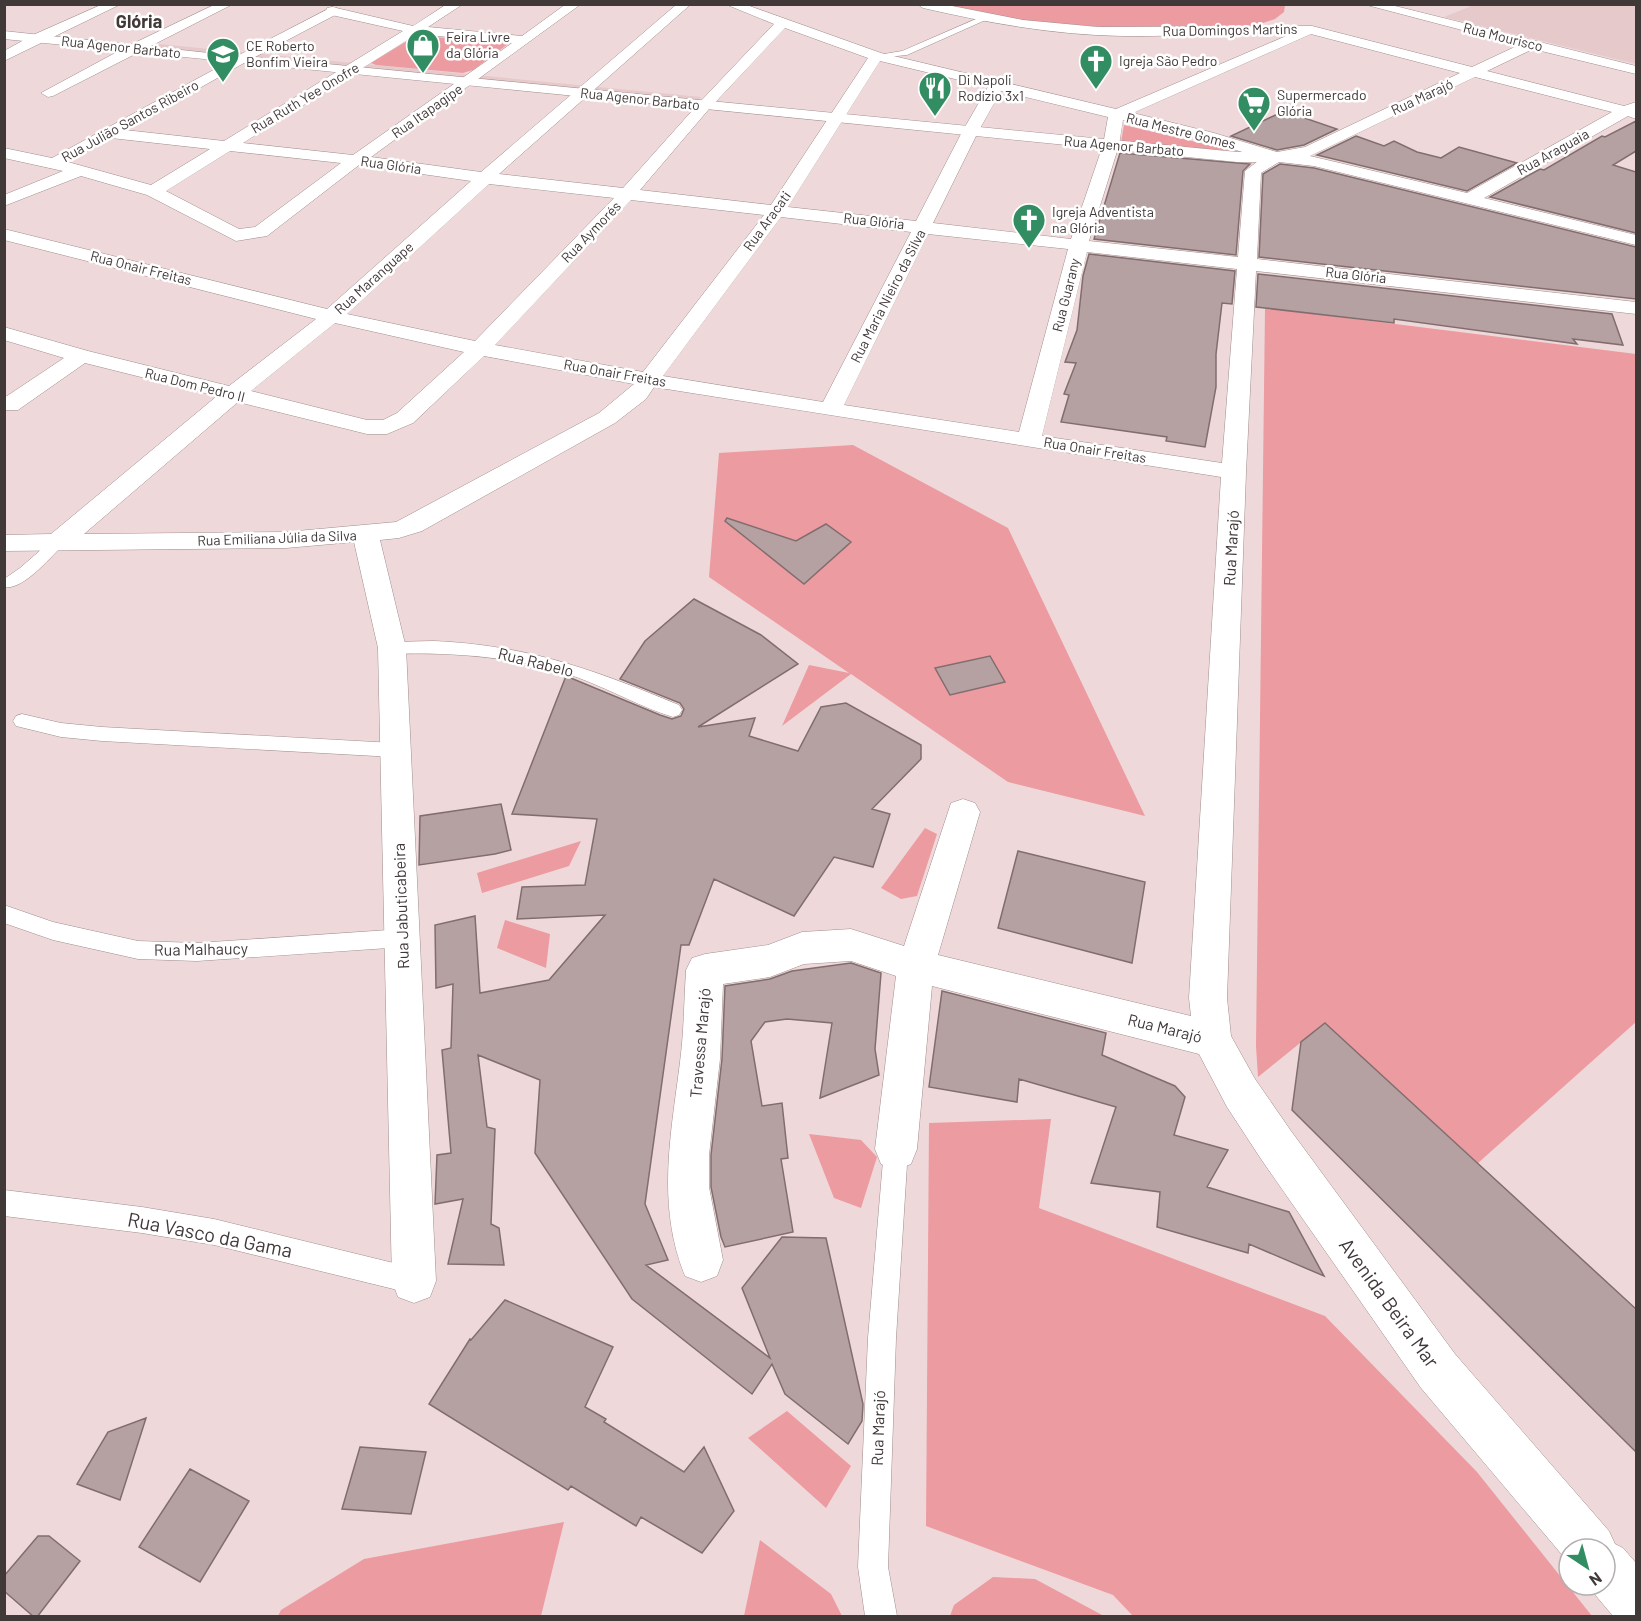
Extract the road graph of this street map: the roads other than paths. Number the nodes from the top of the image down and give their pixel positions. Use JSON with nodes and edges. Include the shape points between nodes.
{"nodes":[{"id":1,"x":115,"y":4,"type":"edge"},
{"id":2,"x":227,"y":4,"type":"edge"},
{"id":3,"x":370,"y":4,"type":"edge"},
{"id":4,"x":457,"y":4,"type":"edge"},
{"id":5,"x":575,"y":4,"type":"edge"},
{"id":6,"x":685,"y":4,"type":"edge"},
{"id":7,"x":731,"y":4,"type":"edge"},
{"id":8,"x":923,"y":4,"type":"edge"},
{"id":9,"x":1369,"y":4,"type":"edge"},
{"id":10,"x":312,"y":7,"type":"dead end"},
{"id":11,"x":332,"y":11,"type":"junction"},
{"id":12,"x":1292,"y":12,"type":"dead end"},
{"id":13,"x":348,"y":15,"type":"junction"},
{"id":14,"x":986,"y":18,"type":"junction"},
{"id":15,"x":782,"y":22,"type":"junction"},
{"id":16,"x":1288,"y":28,"type":"junction"},
{"id":17,"x":414,"y":30,"type":"junction"},
{"id":18,"x":1312,"y":30,"type":"junction"},
{"id":19,"x":4,"y":35,"type":"edge"},
{"id":20,"x":38,"y":38,"type":"junction"},
{"id":21,"x":1511,"y":39,"type":"junction"},
{"id":22,"x":526,"y":40,"type":"junction"},
{"id":23,"x":1532,"y":44,"type":"junction"},
{"id":24,"x":133,"y":49,"type":"junction"},
{"id":25,"x":876,"y":56,"type":"junction"},
{"id":26,"x":4,"y":57,"type":"edge"},
{"id":27,"x":239,"y":60,"type":"junction"},
{"id":28,"x":1451,"y":65,"type":"junction"},
{"id":29,"x":1636,"y":70,"type":"edge"},
{"id":30,"x":351,"y":71,"type":"junction"},
{"id":31,"x":1476,"y":71,"type":"junction"},
{"id":32,"x":1430,"y":75,"type":"dead end"},
{"id":33,"x":470,"y":81,"type":"junction"},
{"id":34,"x":996,"y":87,"type":"junction"},
{"id":35,"x":48,"y":93,"type":"dead end"},
{"id":36,"x":584,"y":93,"type":"junction"},
{"id":37,"x":704,"y":106,"type":"junction"},
{"id":38,"x":1633,"y":110,"type":"edge"},
{"id":39,"x":1116,"y":115,"type":"junction"},
{"id":40,"x":837,"y":119,"type":"junction"},
{"id":41,"x":970,"y":132,"type":"junction"},
{"id":42,"x":111,"y":133,"type":"junction"},
{"id":43,"x":1304,"y":135,"type":"dead end"},
{"id":44,"x":228,"y":145,"type":"junction"},
{"id":45,"x":1111,"y":145,"type":"junction"},
{"id":46,"x":4,"y":153,"type":"edge"},
{"id":47,"x":1276,"y":157,"type":"junction"},
{"id":48,"x":357,"y":160,"type":"junction"},
{"id":49,"x":54,"y":163,"type":"junction"},
{"id":50,"x":80,"y":170,"type":"junction"},
{"id":51,"x":485,"y":178,"type":"junction"},
{"id":52,"x":153,"y":191,"type":"junction"},
{"id":53,"x":627,"y":194,"type":"junction"},
{"id":54,"x":1469,"y":199,"type":"junction"},
{"id":55,"x":4,"y":201,"type":"edge"},
{"id":56,"x":777,"y":210,"type":"junction"},
{"id":57,"x":923,"y":226,"type":"junction"},
{"id":58,"x":4,"y":234,"type":"edge"},
{"id":59,"x":1636,"y":240,"type":"edge"},
{"id":60,"x":1078,"y":244,"type":"junction"},
{"id":61,"x":1247,"y":263,"type":"junction"},
{"id":62,"x":1636,"y":308,"type":"edge"},
{"id":63,"x":332,"y":316,"type":"junction"},
{"id":64,"x":4,"y":333,"type":"edge"},
{"id":65,"x":479,"y":349,"type":"junction"},
{"id":66,"x":81,"y":356,"type":"junction"},
{"id":67,"x":649,"y":380,"type":"junction"},
{"id":68,"x":232,"y":395,"type":"junction"},
{"id":69,"x":10,"y":405,"type":"dead end"},
{"id":70,"x":831,"y":410,"type":"junction"},
{"id":71,"x":387,"y":427,"type":"joint"},
{"id":72,"x":1029,"y":440,"type":"junction"},
{"id":73,"x":1234,"y":472,"type":"junction"},
{"id":74,"x":366,"y":535,"type":"junction"},
{"id":75,"x":4,"y":543,"type":"edge"},
{"id":76,"x":56,"y":544,"type":"junction"},
{"id":77,"x":10,"y":583,"type":"dead end"},
{"id":78,"x":392,"y":648,"type":"junction"},
{"id":79,"x":673,"y":710,"type":"dead end"},
{"id":80,"x":22,"y":721,"type":"dead end"},
{"id":81,"x":394,"y":750,"type":"junction"},
{"id":82,"x":963,"y":812,"type":"dead end"},
{"id":83,"x":4,"y":914,"type":"edge"},
{"id":84,"x":403,"y":938,"type":"junction"},
{"id":85,"x":916,"y":966,"type":"junction"},
{"id":86,"x":1212,"y":1039,"type":"junction"},
{"id":87,"x":896,"y":1149,"type":"joint"},
{"id":88,"x":4,"y":1203,"type":"edge"},
{"id":89,"x":701,"y":1260,"type":"dead end"},
{"id":90,"x":414,"y":1281,"type":"joint"},
{"id":91,"x":1581,"y":1537,"type":"edge"},
{"id":92,"x":1617,"y":1580,"type":"edge"},
{"id":93,"x":1636,"y":1603,"type":"edge"},
{"id":94,"x":881,"y":1617,"type":"edge"}],
"edges":[{"from":1,"to":20,"type":"street"},
{"from":2,"to":24,"type":"street"},
{"from":3,"to":13,"type":"street"},
{"from":4,"to":17,"type":"street","name":"Rua Ruth Yee Onofre"},
{"from":5,"to":22,"type":"street","name":"Rua Itapagipe"},
{"from":6,"to":36,"type":"street","name":"Rua Maranguape"},
{"from":7,"to":15,"type":"street","name":"Rua Mestre Gomes"},
{"from":8,"to":14,"type":"street","name":"Rua Domingos Martins"},
{"from":9,"to":21,"type":"street","name":"Rua Mourisco"},
{"from":10,"to":11,"type":"street"},
{"from":11,"to":13,"type":"street"},
{"from":11,"to":27,"type":"street","name":"Rua Julião Santos Ribeiro"},
{"from":12,"to":16,"type":"street"},
{"from":13,"to":17,"type":"street"},
{"from":14,"to":16,"type":"street","name":"Rua Domingos Martins","via":[[1093,31]]},
{"from":14,"to":25,"type":"lane","via":[[904,53]]},
{"from":15,"to":25,"type":"street","name":"Rua Mestre Gomes"},
{"from":15,"to":37,"type":"street","name":"Rua Aymorés"},
{"from":16,"to":18,"type":"street","name":"Rua Domingos Martins"},
{"from":17,"to":22,"type":"street"},
{"from":17,"to":30,"type":"street","name":"Rua Ruth Yee Onofre"},
{"from":18,"to":28,"type":"street","name":"Rua Domingos Martins"},
{"from":18,"to":39,"type":"street"},
{"from":19,"to":20,"type":"street","name":"Rua Agenor Barbato"},
{"from":20,"to":24,"type":"street","name":"Rua Agenor Barbato"},
{"from":20,"to":26,"type":"street"},
{"from":21,"to":23,"type":"street","name":"Rua Mourisco"},
{"from":21,"to":28,"type":"street","name":"Rua Marajó"},
{"from":22,"to":33,"type":"street","name":"Rua Itapagipe"},
{"from":23,"to":29,"type":"street","name":"Rua Mourisco"},
{"from":23,"to":31,"type":"street","name":"Rua Marajó"},
{"from":24,"to":27,"type":"street","name":"Rua Agenor Barbato"},
{"from":24,"to":35,"type":"street"},
{"from":25,"to":34,"type":"street","name":"Rua Mestre Gomes"},
{"from":25,"to":40,"type":"street","name":"Rua Aracati"},
{"from":27,"to":30,"type":"street","name":"Rua Agenor Barbato"},
{"from":27,"to":42,"type":"street","name":"Rua Julião Santos Ribeiro"},
{"from":28,"to":31,"type":"street","name":"Rua Domingos Martins"},
{"from":28,"to":32,"type":"street","name":"Rua Marajó"},
{"from":30,"to":33,"type":"street","name":"Rua Agenor Barbato"},
{"from":30,"to":44,"type":"street","name":"Rua Ruth Yee Onofre"},
{"from":31,"to":38,"type":"street","name":"Rua Domingos Martins"},
{"from":31,"to":47,"type":"street","name":"Rua Marajó","via":[[1309,151]]},
{"from":33,"to":36,"type":"street","name":"Rua Agenor Barbato"},
{"from":33,"to":48,"type":"street","name":"Rua Itapagipe"},
{"from":34,"to":39,"type":"street","name":"Rua Mestre Gomes"},
{"from":34,"to":41,"type":"street","name":"Rua Maria Nieiro da Silva"},
{"from":36,"to":37,"type":"street","name":"Rua Agenor Barbato"},
{"from":36,"to":51,"type":"street","name":"Rua Maranguape"},
{"from":37,"to":40,"type":"street","name":"Rua Agenor Barbato"},
{"from":37,"to":53,"type":"street","name":"Rua Aymorés"},
{"from":38,"to":54,"type":"street","name":"Rua Araguaia"},
{"from":39,"to":45,"type":"street","name":"Rua Guarany"},
{"from":39,"to":47,"type":"street","name":"Rua Mestre Gomes","via":[[1208,136]]},
{"from":40,"to":41,"type":"street","name":"Rua Agenor Barbato"},
{"from":40,"to":56,"type":"street","name":"Rua Aracati"},
{"from":41,"to":45,"type":"street","name":"Rua Agenor Barbato"},
{"from":41,"to":57,"type":"street","name":"Rua Maria Nieiro da Silva"},
{"from":42,"to":44,"type":"street","name":"Rua Glória"},
{"from":42,"to":49,"type":"street","name":"Rua Julião Santos Ribeiro"},
{"from":43,"to":47,"type":"street","name":"Rua Marajó","via":[[1281,146]]},
{"from":44,"to":48,"type":"street","name":"Rua Glória"},
{"from":44,"to":52,"type":"street","name":"Rua Ruth Yee Onofre"},
{"from":45,"to":47,"type":"street","name":"Rua Agenor Barbato"},
{"from":45,"to":60,"type":"street","name":"Rua Guarany"},
{"from":46,"to":49,"type":"street"},
{"from":47,"to":54,"type":"street","name":"Rua Mestre Gomes","via":[[1314,160]]},
{"from":47,"to":61,"type":"street","name":"Rua Marajó","via":[[1253,171]]},
{"from":48,"to":51,"type":"street","name":"Rua Glória"},
{"from":48,"to":52,"type":"street","name":"Rua Itapagipe","via":[[267,229],[248,235],[236,235]]},
{"from":49,"to":50,"type":"street"},
{"from":50,"to":52,"type":"street"},
{"from":50,"to":55,"type":"street"},
{"from":51,"to":53,"type":"street","name":"Rua Glória"},
{"from":51,"to":63,"type":"street","name":"Rua Maranguape"},
{"from":53,"to":56,"type":"street","name":"Rua Glória"},
{"from":53,"to":65,"type":"street","name":"Rua Aymorés"},
{"from":54,"to":59,"type":"street","name":"Rua Mestre Gomes"},
{"from":56,"to":57,"type":"street","name":"Rua Glória"},
{"from":56,"to":67,"type":"street","name":"Rua Aracati"},
{"from":57,"to":60,"type":"street","name":"Rua Glória"},
{"from":57,"to":70,"type":"street","name":"Rua Maria Nieiro da Silva"},
{"from":58,"to":63,"type":"street","name":"Rua Onair Freitas"},
{"from":60,"to":61,"type":"street","name":"Rua Glória"},
{"from":60,"to":72,"type":"street","name":"Rua Guarany"},
{"from":61,"to":62,"type":"street","name":"Rua Glória"},
{"from":61,"to":73,"type":"street","name":"Rua Marajó"},
{"from":63,"to":65,"type":"street","name":"Rua Onair Freitas"},
{"from":63,"to":68,"type":"street","name":"Rua Maranguape"},
{"from":64,"to":66,"type":"street","name":"Rua Dom Pedro II"},
{"from":65,"to":67,"type":"street","name":"Rua Onair Freitas"},
{"from":65,"to":71,"type":"street","name":"Rua Aymorés","via":[[405,418]]},
{"from":66,"to":68,"type":"street","name":"Rua Dom Pedro II"},
{"from":66,"to":69,"type":"street"},
{"from":67,"to":70,"type":"street","name":"Rua Onair Freitas"},
{"from":67,"to":74,"type":"street","name":"Rua Emiliana Júlia da Silva","via":[[624,407],[607,418],[413,525]]},
{"from":68,"to":71,"type":"street","name":"Rua Dom Pedro II","via":[[367,427]]},
{"from":68,"to":76,"type":"street","name":"Rua Maranguape"},
{"from":70,"to":72,"type":"street","name":"Rua Onair Freitas"},
{"from":72,"to":73,"type":"street","name":"Rua Onair Freitas"},
{"from":73,"to":86,"type":"street","name":"Rua Marajó","via":[[1208,998]]},
{"from":74,"to":76,"type":"street","name":"Rua Emiliana Júlia da Silva"},
{"from":74,"to":78,"type":"street","name":"Rua Jabuticabeira"},
{"from":75,"to":76,"type":"street","name":"Rua Emiliana Júlia da Silva"},
{"from":76,"to":77,"type":"lane"},
{"from":78,"to":79,"type":"lane","name":"Rua Rabelo","via":[[450,647],[513,655],[558,665]]},
{"from":78,"to":81,"type":"street","name":"Rua Jabuticabeira"},
{"from":80,"to":81,"type":"lane","via":[[61,730],[137,737]]},
{"from":81,"to":84,"type":"street","name":"Rua Jabuticabeira"},
{"from":82,"to":85,"type":"street"},
{"from":83,"to":84,"type":"lane","name":"Rua Malhaucy","via":[[53,931],[138,950],[197,952]]},
{"from":84,"to":90,"type":"street","name":"Rua Jabuticabeira"},
{"from":85,"to":86,"type":"street","name":"Rua Marajó"},
{"from":85,"to":87,"type":"street","name":"Rua Marajó"},
{"from":85,"to":89,"type":"street","name":"Travessa Marajó","via":[[850,945],[802,948],[770,961],[705,970],[700,1059],[688,1155],[688,1187]]},
{"from":86,"to":91,"type":"street","name":"Avenida Beira Mar","via":[[1270,1136],[1438,1371]]},
{"from":87,"to":94,"type":"lane","name":"Rua Marajó","via":[[882,1338],[873,1567]]},
{"from":88,"to":90,"type":"lane","name":"Rua Vasco da Gama","via":[[214,1232]]},
{"from":92,"to":93,"type":"street"}]}
